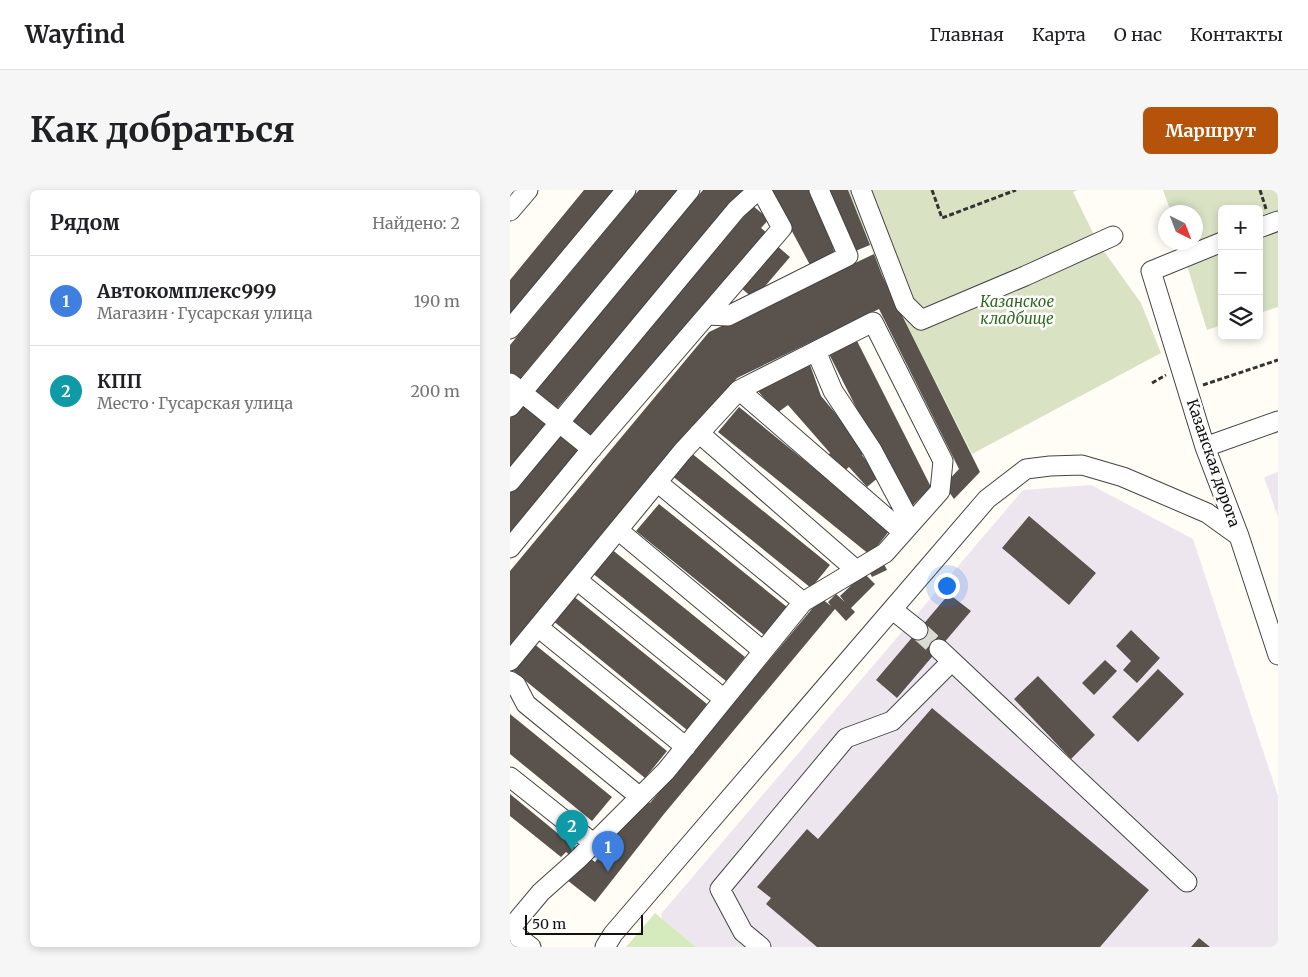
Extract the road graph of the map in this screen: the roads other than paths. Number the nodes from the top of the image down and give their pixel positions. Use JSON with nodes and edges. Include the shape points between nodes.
{"nodes":[{"id":1,"x":528,"y":190,"type":"edge"},
{"id":2,"x":626,"y":190,"type":"edge"},
{"id":3,"x":690,"y":190,"type":"edge"},
{"id":4,"x":760,"y":190,"type":"edge"},
{"id":5,"x":819,"y":190,"type":"edge"},
{"id":6,"x":861,"y":190,"type":"edge"},
{"id":7,"x":510,"y":211,"type":"edge"},
{"id":8,"x":1278,"y":221,"type":"edge"},
{"id":9,"x":1263,"y":227,"type":"edge"},
{"id":10,"x":1113,"y":236,"type":"dead end"},
{"id":11,"x":1218,"y":244,"type":"edge"},
{"id":12,"x":707,"y":316,"type":"junction"},
{"id":13,"x":510,"y":330,"type":"edge"},
{"id":14,"x":816,"y":351,"type":"junction"},
{"id":15,"x":516,"y":387,"type":"edge"},
{"id":16,"x":739,"y":390,"type":"junction"},
{"id":17,"x":510,"y":407,"type":"edge"},
{"id":18,"x":1278,"y":421,"type":"edge"},
{"id":19,"x":560,"y":422,"type":"junction"},
{"id":20,"x":699,"y":433,"type":"junction"},
{"id":21,"x":1205,"y":447,"type":"junction"},
{"id":22,"x":592,"y":449,"type":"junction"},
{"id":23,"x":510,"y":482,"type":"edge"},
{"id":24,"x":658,"y":482,"type":"junction"},
{"id":25,"x":890,"y":484,"type":"junction"},
{"id":26,"x":870,"y":503,"type":"junction"},
{"id":27,"x":907,"y":528,"type":"junction"},
{"id":28,"x":618,"y":530,"type":"junction"},
{"id":29,"x":1239,"y":536,"type":"junction"},
{"id":30,"x":510,"y":548,"type":"edge"},
{"id":31,"x":856,"y":570,"type":"junction"},
{"id":32,"x":577,"y":580,"type":"junction"},
{"id":33,"x":803,"y":602,"type":"junction"},
{"id":34,"x":893,"y":610,"type":"junction"},
{"id":35,"x":538,"y":626,"type":"junction"},
{"id":36,"x":918,"y":630,"type":"tunnel mouth"},
{"id":37,"x":763,"y":651,"type":"junction"},
{"id":38,"x":1278,"y":655,"type":"edge"},
{"id":39,"x":510,"y":661,"type":"edge"},
{"id":40,"x":510,"y":681,"type":"edge"},
{"id":41,"x":724,"y":699,"type":"junction"},
{"id":42,"x":686,"y":747,"type":"junction"},
{"id":43,"x":510,"y":777,"type":"edge"},
{"id":44,"x":640,"y":797,"type":"junction"},
{"id":45,"x":593,"y":843,"type":"junction"},
{"id":46,"x":1187,"y":882,"type":"dead end"},
{"id":47,"x":510,"y":930,"type":"edge"},
{"id":48,"x":531,"y":947,"type":"edge"},
{"id":49,"x":604,"y":947,"type":"edge"},
{"id":50,"x":761,"y":947,"type":"edge"}],
"edges":[{"from":1,"to":7,"type":"street"},
{"from":2,"to":13,"type":"street"},
{"from":3,"to":15,"type":"street"},
{"from":4,"to":12,"type":"street","via":[[782,228]]},
{"from":4,"to":19,"type":"street","via":[[736,210]]},
{"from":5,"to":12,"type":"street","via":[[848,256],[728,316]]},
{"from":6,"to":10,"type":"street","via":[[905,304],[921,320]]},
{"from":8,"to":9,"type":"street"},
{"from":11,"to":21,"type":"street","name":"Казанская дорога","via":[[1151,271]]},
{"from":12,"to":22,"type":"street"},
{"from":14,"to":16,"type":"street"},
{"from":14,"to":25,"type":"street","via":[[832,391],[872,450]]},
{"from":14,"to":27,"type":"street","via":[[873,322],[943,461],[940,491]]},
{"from":15,"to":17,"type":"street"},
{"from":15,"to":19,"type":"street"},
{"from":16,"to":20,"type":"street"},
{"from":16,"to":26,"type":"street"},
{"from":18,"to":21,"type":"street"},
{"from":19,"to":22,"type":"street"},
{"from":19,"to":23,"type":"street"},
{"from":20,"to":24,"type":"street"},
{"from":20,"to":31,"type":"street"},
{"from":21,"to":29,"type":"street","name":"Казанская дорога"},
{"from":22,"to":30,"type":"street"},
{"from":24,"to":28,"type":"street"},
{"from":24,"to":33,"type":"street"},
{"from":25,"to":26,"type":"street"},
{"from":25,"to":27,"type":"street"},
{"from":26,"to":27,"type":"street"},
{"from":27,"to":31,"type":"street","via":[[885,553]]},
{"from":28,"to":32,"type":"street"},
{"from":28,"to":37,"type":"street"},
{"from":29,"to":34,"type":"street","via":[[1207,513],[1122,477],[1082,465],[1026,469],[988,500]]},
{"from":29,"to":38,"type":"street","name":"Казанская дорога"},
{"from":31,"to":33,"type":"street"},
{"from":32,"to":35,"type":"street"},
{"from":32,"to":41,"type":"street"},
{"from":33,"to":37,"type":"street"},
{"from":34,"to":36,"type":"street"},
{"from":34,"to":49,"type":"street"},
{"from":35,"to":39,"type":"street"},
{"from":35,"to":42,"type":"street"},
{"from":37,"to":41,"type":"street"},
{"from":40,"to":44,"type":"street","via":[[516,685],[526,704]]},
{"from":41,"to":42,"type":"street"},
{"from":42,"to":44,"type":"street"},
{"from":43,"to":45,"type":"street"},
{"from":44,"to":45,"type":"street"},
{"from":45,"to":47,"type":"street","via":[[541,892]]},
{"from":46,"to":50,"type":"street","via":[[945,655],[892,721],[846,738],[720,890],[743,932]]},
{"from":47,"to":48,"type":"street"}]}
